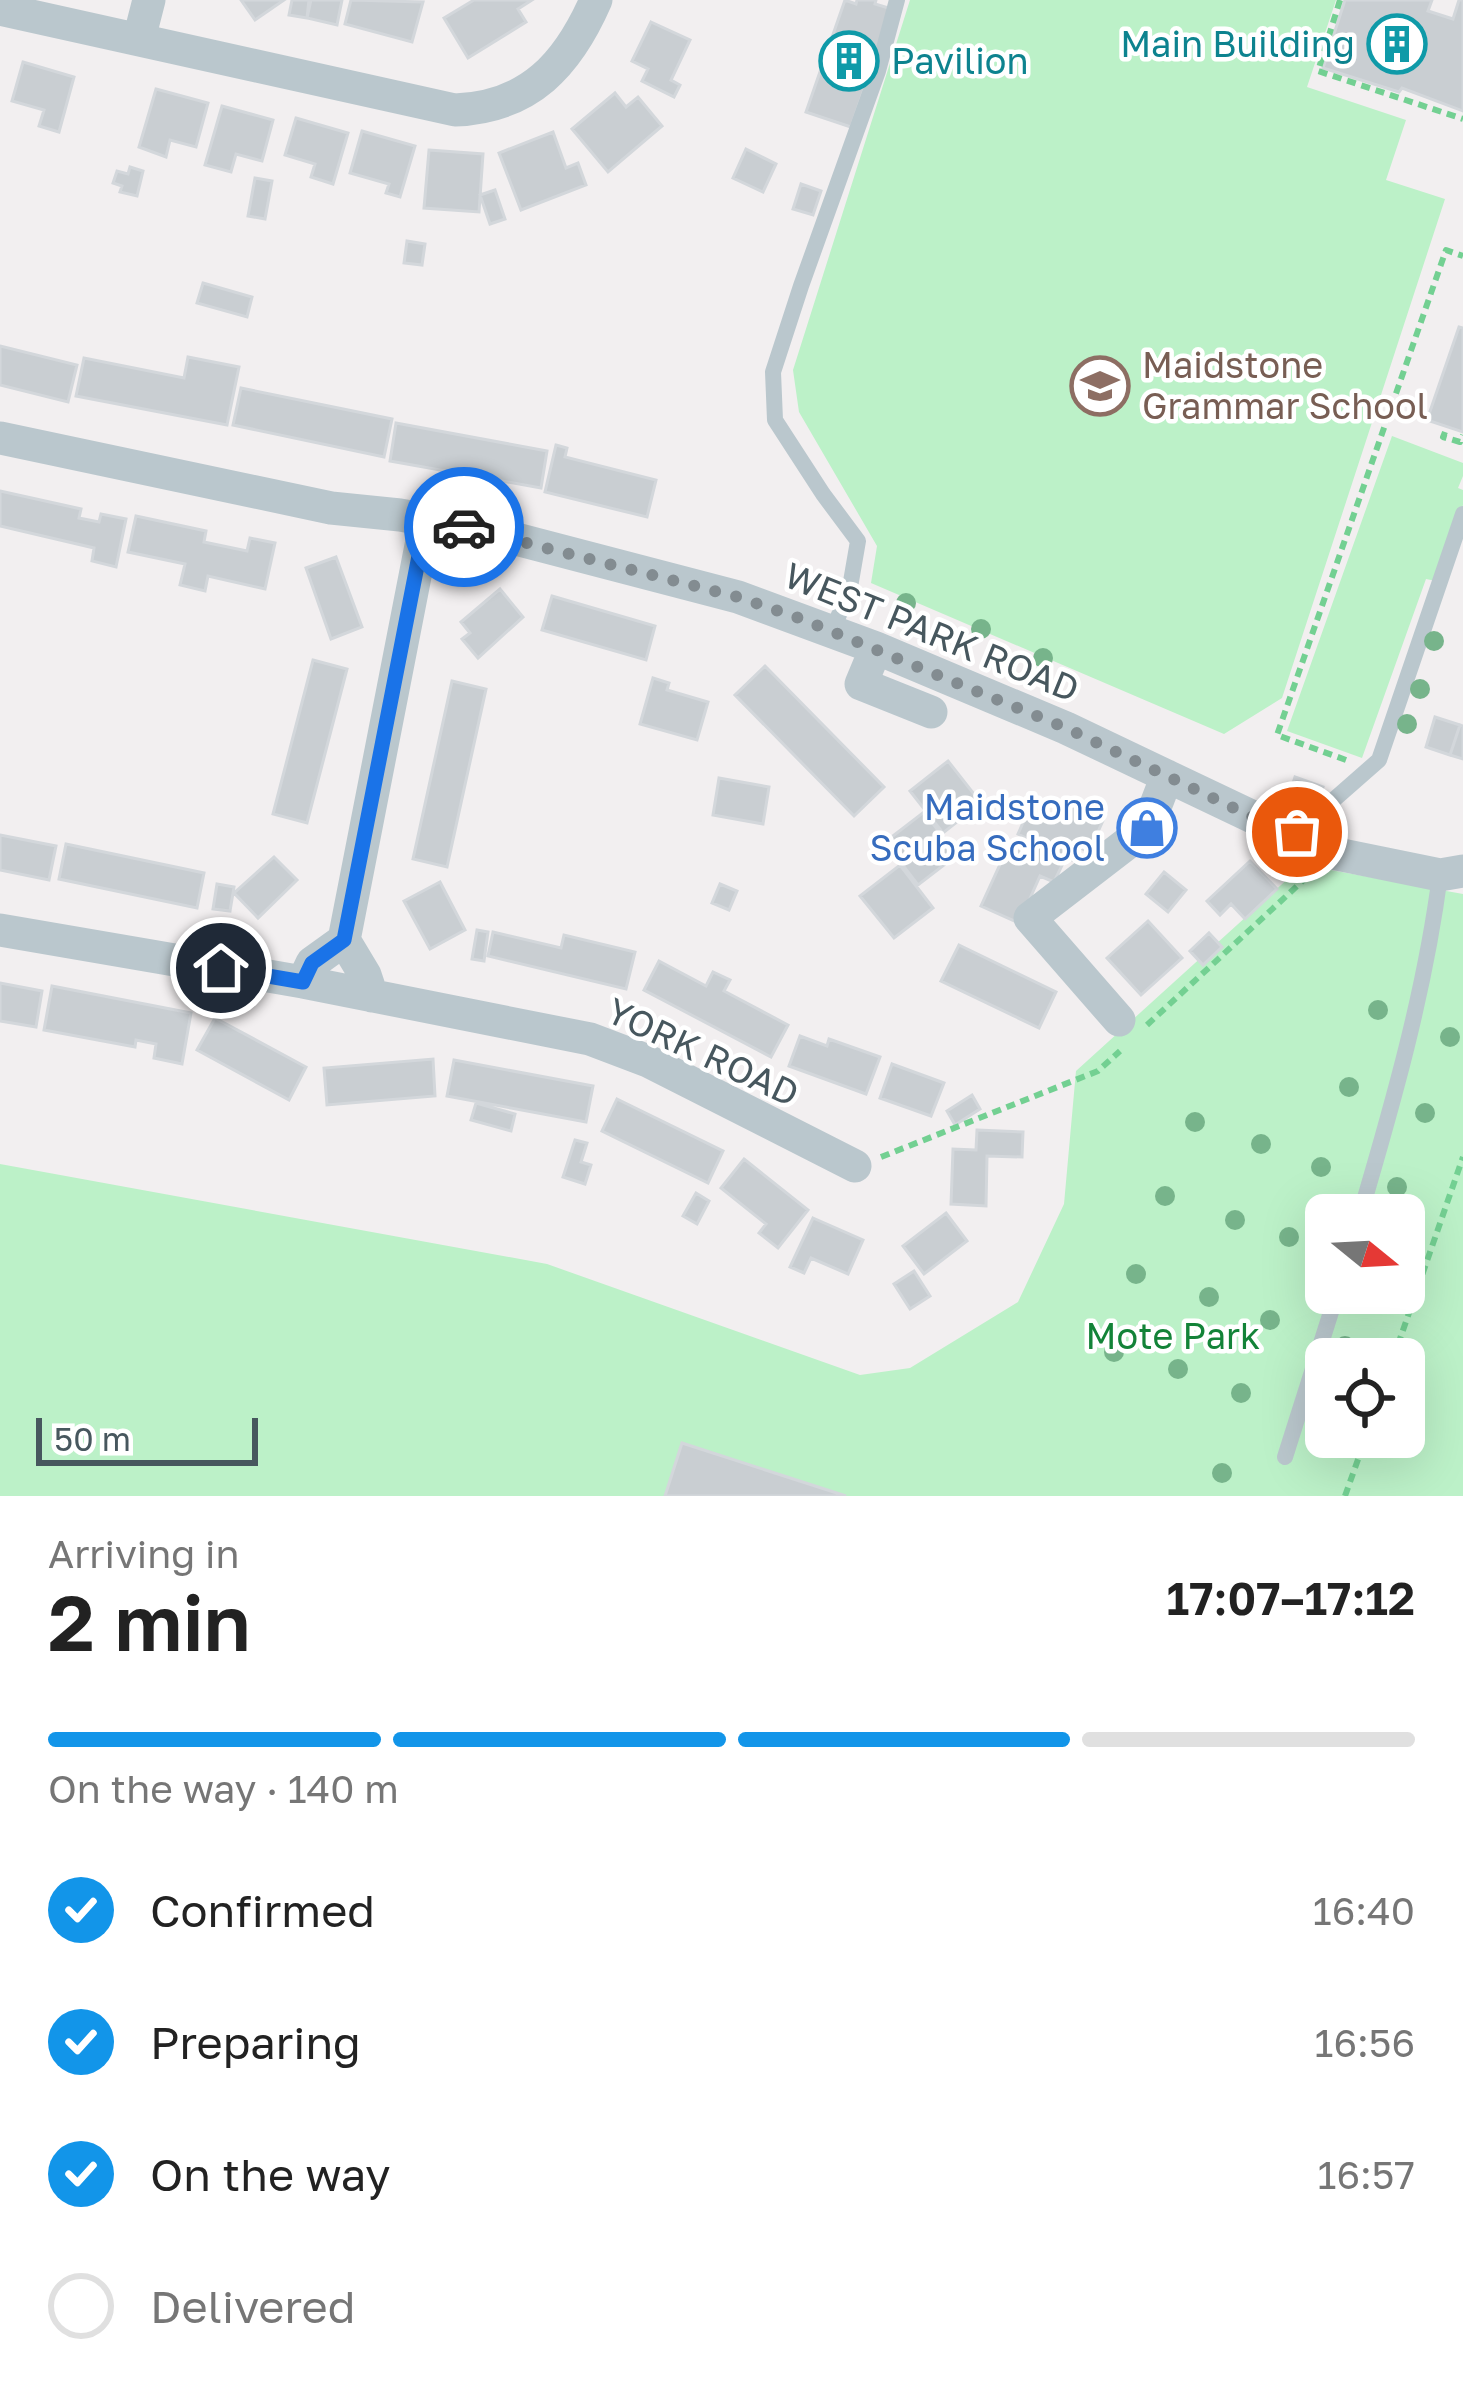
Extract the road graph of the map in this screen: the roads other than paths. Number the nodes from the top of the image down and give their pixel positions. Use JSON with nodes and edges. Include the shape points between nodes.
{"nodes":[{"id":1,"x":149,"y":0,"type":"edge"},
{"id":2,"x":596,"y":0,"type":"edge"},
{"id":3,"x":896,"y":0,"type":"edge"},
{"id":4,"x":0,"y":9,"type":"edge"},
{"id":5,"x":140,"y":39,"type":"junction"},
{"id":6,"x":0,"y":438,"type":"edge"},
{"id":7,"x":1463,"y":514,"type":"edge"},
{"id":8,"x":426,"y":520,"type":"junction"},
{"id":9,"x":832,"y":630,"type":"junction"},
{"id":10,"x":876,"y":648,"type":"junction"},
{"id":11,"x":931,"y":712,"type":"dead end"},
{"id":12,"x":1167,"y":776,"type":"junction"},
{"id":13,"x":1297,"y":832,"type":"junction"},
{"id":14,"x":1451,"y":873,"type":"edge"},
{"id":15,"x":0,"y":930,"type":"edge"},
{"id":16,"x":344,"y":940,"type":"junction"},
{"id":17,"x":303,"y":982,"type":"junction"},
{"id":18,"x":372,"y":996,"type":"junction"},
{"id":19,"x":1119,"y":1021,"type":"dead end"},
{"id":20,"x":855,"y":1166,"type":"dead end"},
{"id":21,"x":1366,"y":1194,"type":"edge"},
{"id":22,"x":1329,"y":1314,"type":"edge"},
{"id":23,"x":1285,"y":1457,"type":"dead end"}],
"edges":[{"from":1,"to":5,"type":"street"},
{"from":2,"to":5,"type":"street","via":[[557,67],[517,95],[477,109],[438,109]]},
{"from":3,"to":9,"type":"lane","via":[[773,372],[775,419],[858,541]]},
{"from":4,"to":5,"type":"street"},
{"from":6,"to":8,"type":"street","name":"WEST PARK ROAD","via":[[331,508]]},
{"from":7,"to":13,"type":"lane","via":[[1379,760]]},
{"from":8,"to":9,"type":"street","name":"WEST PARK ROAD","via":[[738,597]]},
{"from":8,"to":16,"type":"street"},
{"from":9,"to":10,"type":"street","name":"WEST PARK ROAD"},
{"from":10,"to":11,"type":"street","via":[[861,684]]},
{"from":10,"to":12,"type":"street","name":"WEST PARK ROAD"},
{"from":12,"to":13,"type":"street","name":"WEST PARK ROAD"},
{"from":12,"to":19,"type":"street","via":[[1147,828],[1030,918]]},
{"from":13,"to":14,"type":"street","name":"WEST PARK ROAD","via":[[1332,853]]},
{"from":14,"to":21,"type":"lane"},
{"from":15,"to":17,"type":"street","name":"YORK ROAD"},
{"from":16,"to":17,"type":"street","via":[[312,963]]},
{"from":16,"to":18,"type":"street"},
{"from":17,"to":18,"type":"street","name":"YORK ROAD"},
{"from":18,"to":20,"type":"street","name":"YORK ROAD","via":[[603,1043]]},
{"from":22,"to":23,"type":"lane"}]}
